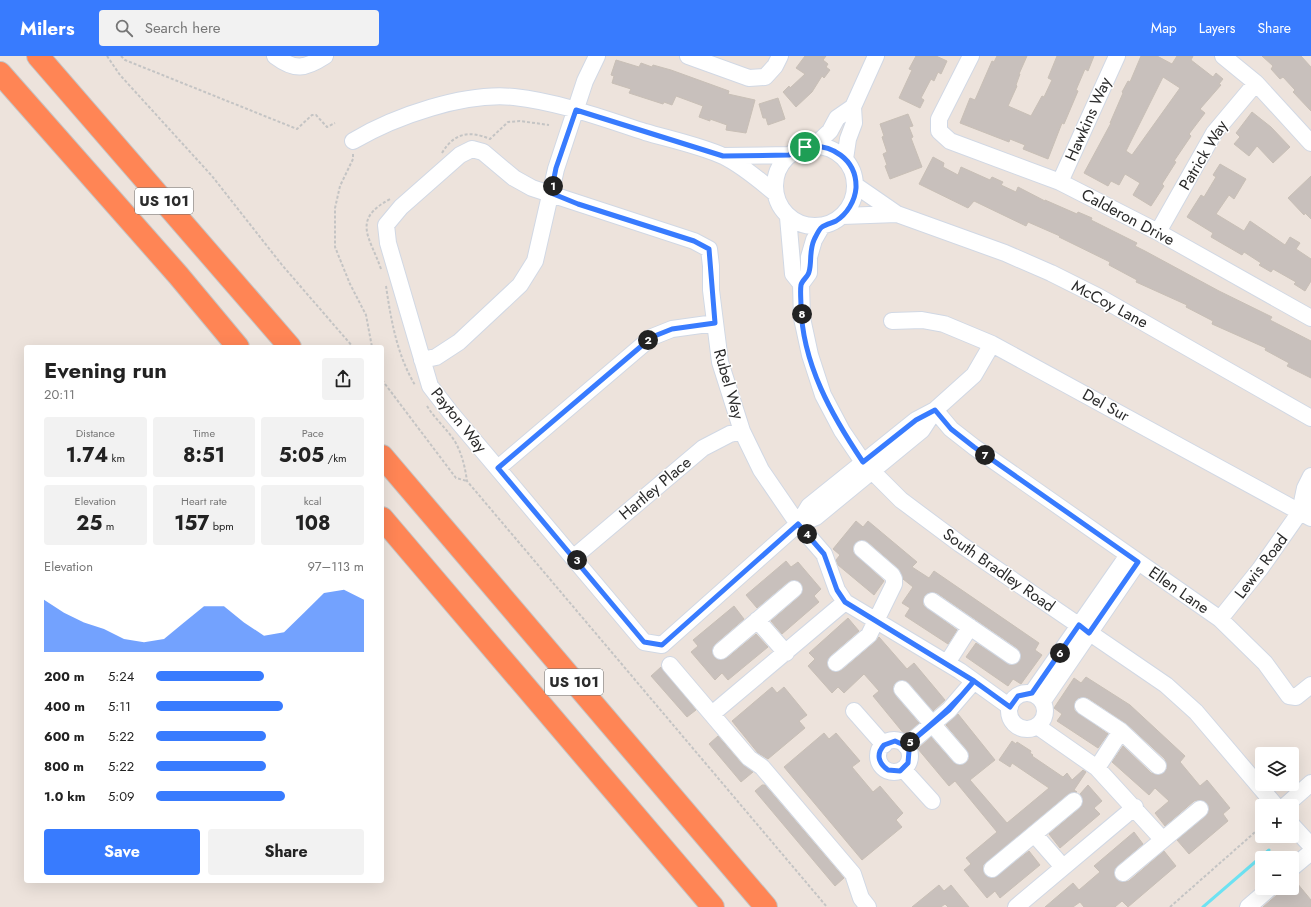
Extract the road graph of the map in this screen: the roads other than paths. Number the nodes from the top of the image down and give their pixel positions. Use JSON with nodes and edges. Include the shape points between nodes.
{"nodes":[{"id":1,"x":38,"y":56,"type":"edge"},
{"id":2,"x":275,"y":56,"type":"edge"},
{"id":3,"x":325,"y":56,"type":"edge"},
{"id":4,"x":597,"y":56,"type":"edge"},
{"id":5,"x":688,"y":56,"type":"edge"},
{"id":6,"x":780,"y":56,"type":"edge"},
{"id":7,"x":876,"y":56,"type":"edge"},
{"id":8,"x":971,"y":56,"type":"edge"},
{"id":9,"x":1117,"y":56,"type":"edge"},
{"id":10,"x":1223,"y":56,"type":"edge"},
{"id":11,"x":0,"y":73,"type":"edge"},
{"id":12,"x":1256,"y":84,"type":"junction"},
{"id":13,"x":853,"y":107,"type":"junction"},
{"id":14,"x":576,"y":110,"type":"junction"},
{"id":15,"x":353,"y":141,"type":"road end"},
{"id":16,"x":1311,"y":142,"type":"edge"},
{"id":17,"x":814,"y":146,"type":"junction"},
{"id":18,"x":789,"y":155,"type":"junction"},
{"id":19,"x":723,"y":156,"type":"junction"},
{"id":20,"x":845,"y":159,"type":"junction"},
{"id":21,"x":1060,"y":182,"type":"junction"},
{"id":22,"x":856,"y":185,"type":"junction"},
{"id":23,"x":551,"y":193,"type":"junction"},
{"id":24,"x":775,"y":193,"type":"junction"},
{"id":25,"x":897,"y":214,"type":"junction"},
{"id":26,"x":842,"y":216,"type":"junction"},
{"id":27,"x":788,"y":217,"type":"junction"},
{"id":28,"x":386,"y":225,"type":"joint"},
{"id":29,"x":822,"y":226,"type":"junction"},
{"id":30,"x":1158,"y":232,"type":"junction"},
{"id":31,"x":801,"y":284,"type":"junction"},
{"id":32,"x":1311,"y":318,"type":"edge"},
{"id":33,"x":892,"y":321,"type":"dead end"},
{"id":34,"x":715,"y":323,"type":"junction"},
{"id":35,"x":992,"y":344,"type":"junction"},
{"id":36,"x":236,"y":345,"type":"edge"},
{"id":37,"x":288,"y":345,"type":"edge"},
{"id":38,"x":422,"y":360,"type":"junction"},
{"id":39,"x":935,"y":410,"type":"junction"},
{"id":40,"x":1311,"y":418,"type":"edge"},
{"id":41,"x":742,"y":431,"type":"junction"},
{"id":42,"x":384,"y":458,"type":"edge"},
{"id":43,"x":867,"y":467,"type":"junction"},
{"id":44,"x":498,"y":468,"type":"junction"},
{"id":45,"x":1311,"y":476,"type":"edge"},
{"id":46,"x":1311,"y":500,"type":"edge"},
{"id":47,"x":1306,"y":515,"type":"edge"},
{"id":48,"x":384,"y":520,"type":"edge"},
{"id":49,"x":798,"y":524,"type":"junction"},
{"id":50,"x":862,"y":549,"type":"dead end"},
{"id":51,"x":574,"y":557,"type":"junction"},
{"id":52,"x":1133,"y":558,"type":"junction"},
{"id":53,"x":794,"y":589,"type":"dead end"},
{"id":54,"x":845,"y":602,"type":"junction"},
{"id":55,"x":932,"y":602,"type":"dead end"},
{"id":56,"x":1220,"y":619,"type":"junction"},
{"id":57,"x":757,"y":620,"type":"junction"},
{"id":58,"x":876,"y":620,"type":"junction"},
{"id":59,"x":970,"y":628,"type":"junction"},
{"id":60,"x":1084,"y":629,"type":"junction"},
{"id":61,"x":721,"y":651,"type":"dead end"},
{"id":62,"x":786,"y":653,"type":"junction"},
{"id":63,"x":1012,"y":656,"type":"dead end"},
{"id":64,"x":947,"y":663,"type":"junction"},
{"id":65,"x":836,"y":664,"type":"dead end"},
{"id":66,"x":670,"y":665,"type":"dead end"},
{"id":67,"x":974,"y":681,"type":"junction"},
{"id":68,"x":1311,"y":685,"type":"edge"},
{"id":69,"x":902,"y":689,"type":"dead end"},
{"id":70,"x":1037,"y":697,"type":"junction"},
{"id":71,"x":1083,"y":706,"type":"dead end"},
{"id":72,"x":1010,"y":707,"type":"junction"},
{"id":73,"x":854,"y":711,"type":"dead end"},
{"id":74,"x":712,"y":714,"type":"junction"},
{"id":75,"x":932,"y":724,"type":"junction"},
{"id":76,"x":1037,"y":726,"type":"junction"},
{"id":77,"x":1121,"y":731,"type":"junction"},
{"id":78,"x":884,"y":745,"type":"junction"},
{"id":79,"x":906,"y":746,"type":"junction"},
{"id":80,"x":960,"y":756,"type":"dead end"},
{"id":81,"x":1158,"y":766,"type":"dead end"},
{"id":82,"x":1097,"y":768,"type":"junction"},
{"id":83,"x":903,"y":769,"type":"junction"},
{"id":84,"x":1311,"y":783,"type":"edge"},
{"id":85,"x":1270,"y":799,"type":"edge"},
{"id":86,"x":1293,"y":799,"type":"edge"},
{"id":87,"x":932,"y":801,"type":"dead end"},
{"id":88,"x":1074,"y":801,"type":"dead end"},
{"id":89,"x":1135,"y":808,"type":"junction"},
{"id":90,"x":1200,"y":810,"type":"dead end"},
{"id":91,"x":1299,"y":832,"type":"edge"},
{"id":92,"x":1034,"y":834,"type":"junction"},
{"id":93,"x":1163,"y":840,"type":"junction"},
{"id":94,"x":1311,"y":846,"type":"edge"},
{"id":95,"x":1311,"y":852,"type":"edge"},
{"id":96,"x":1299,"y":862,"type":"edge"},
{"id":97,"x":1063,"y":867,"type":"junction"},
{"id":98,"x":992,"y":869,"type":"dead end"},
{"id":99,"x":1123,"y":873,"type":"dead end"},
{"id":100,"x":1262,"y":895,"type":"edge"},
{"id":101,"x":713,"y":907,"type":"edge"},
{"id":102,"x":766,"y":907,"type":"edge"},
{"id":103,"x":868,"y":907,"type":"edge"},
{"id":104,"x":1016,"y":907,"type":"edge"},
{"id":105,"x":1248,"y":907,"type":"edge"}],
"edges":[{"from":1,"to":37,"type":"highway","number":"US 101"},
{"from":2,"to":3,"type":"street","via":[[288,65],[300,67]]},
{"from":4,"to":14,"type":"street","via":[[585,81]]},
{"from":5,"to":6,"type":"street","via":[[749,78],[765,77]]},
{"from":7,"to":13,"type":"street"},
{"from":8,"to":21,"type":"street","name":"Calderon Drive","via":[[940,119],[939,131],[950,141]]},
{"from":9,"to":21,"type":"street","name":"Hawkins Way"},
{"from":10,"to":12,"type":"street"},
{"from":11,"to":36,"type":"highway","number":"US 101"},
{"from":12,"to":16,"type":"street"},
{"from":12,"to":30,"type":"street","name":"Patrick Way","via":[[1214,133]]},
{"from":13,"to":17,"type":"street","via":[[837,118],[830,131]]},
{"from":13,"to":20,"type":"street","via":[[854,124],[848,139]]},
{"from":14,"to":15,"type":"street","via":[[513,97],[482,98],[421,110],[394,120]]},
{"from":14,"to":19,"type":"street"},
{"from":14,"to":23,"type":"street","via":[[556,168]]},
{"from":17,"to":18,"type":"street","via":[[801,148]]},
{"from":17,"to":20,"type":"street","via":[[831,149]]},
{"from":18,"to":19,"type":"street"},
{"from":18,"to":24,"type":"street","via":[[777,172],[774,182]]},
{"from":19,"to":24,"type":"street"},
{"from":20,"to":22,"type":"street","via":[[851,168]]},
{"from":21,"to":30,"type":"street","name":"Calderon Drive"},
{"from":22,"to":25,"type":"street","name":"McCoy Lane"},
{"from":22,"to":26,"type":"street","via":[[853,200]]},
{"from":23,"to":28,"type":"street","name":"Rubel Way","via":[[532,188],[514,178],[483,152],[472,149],[460,155],[401,207]]},
{"from":23,"to":34,"type":"street","name":"Rubel Way","via":[[694,241],[709,249]]},
{"from":23,"to":38,"type":"street","via":[[535,261],[520,285],[459,342],[436,357]]},
{"from":24,"to":27,"type":"street","via":[[777,202]]},
{"from":25,"to":26,"type":"street","name":"McCoy Lane"},
{"from":25,"to":40,"type":"street","name":"McCoy Lane","via":[[1052,273],[1099,297]]},
{"from":26,"to":29,"type":"street"},
{"from":27,"to":29,"type":"street","via":[[804,226]]},
{"from":27,"to":31,"type":"street","name":"South Bradley Road","via":[[793,274]]},
{"from":28,"to":38,"type":"street","name":"Payton Way","via":[[388,243]]},
{"from":29,"to":31,"type":"street","name":"South Bradley Road","via":[[814,240],[809,273]]},
{"from":30,"to":32,"type":"street","name":"Calderon Drive"},
{"from":31,"to":43,"type":"street","name":"South Bradley Road","via":[[802,318],[810,355],[823,395],[842,431]]},
{"from":33,"to":35,"type":"street","name":"Del Sur","via":[[922,320],[944,324]]},
{"from":34,"to":41,"type":"street","name":"Rubel Way","via":[[720,362]]},
{"from":34,"to":44,"type":"street","via":[[672,329],[652,337]]},
{"from":35,"to":39,"type":"street","via":[[974,375]]},
{"from":35,"to":47,"type":"street","name":"Del Sur"},
{"from":38,"to":44,"type":"street","name":"Payton Way","via":[[430,386]]},
{"from":39,"to":43,"type":"street","via":[[922,430]]},
{"from":39,"to":52,"type":"street","name":"Ellen Lane","via":[[951,429],[974,447]]},
{"from":41,"to":49,"type":"street","name":"Rubel Way","via":[[761,470]]},
{"from":41,"to":51,"type":"street","name":"Hartley Place","via":[[730,434],[703,448]]},
{"from":42,"to":102,"type":"highway","number":"US 101"},
{"from":43,"to":49,"type":"street","via":[[809,506]]},
{"from":43,"to":60,"type":"street","name":"South Bradley Road","via":[[901,500]]},
{"from":44,"to":51,"type":"street","name":"Payton Way"},
{"from":45,"to":47,"type":"street","name":"Lewis Road","via":[[1306,488]]},
{"from":46,"to":47,"type":"street","name":"Lewis Road"},
{"from":47,"to":56,"type":"street","name":"Lewis Road"},
{"from":48,"to":101,"type":"highway","number":"US 101"},
{"from":49,"to":51,"type":"street","name":"Payton Way","via":[[662,645],[644,642]]},
{"from":49,"to":54,"type":"street","name":"Rubel Way","via":[[824,554],[837,590]]},
{"from":50,"to":58,"type":"street","via":[[894,579],[894,584]]},
{"from":52,"to":56,"type":"street","name":"Ellen Lane"},
{"from":52,"to":60,"type":"street"},
{"from":53,"to":57,"type":"street"},
{"from":54,"to":58,"type":"street"},
{"from":54,"to":62,"type":"street"},
{"from":55,"to":59,"type":"street"},
{"from":56,"to":68,"type":"street","name":"Ellen Lane","via":[[1265,663],[1289,696],[1296,697]]},
{"from":57,"to":61,"type":"street"},
{"from":57,"to":62,"type":"street"},
{"from":58,"to":64,"type":"street"},
{"from":58,"to":65,"type":"street","via":[[865,639]]},
{"from":59,"to":63,"type":"street"},
{"from":59,"to":64,"type":"street"},
{"from":60,"to":70,"type":"street"},
{"from":60,"to":85,"type":"street","name":"South Bradley Road","via":[[1166,685],[1196,712]]},
{"from":62,"to":74,"type":"street"},
{"from":64,"to":67,"type":"street"},
{"from":66,"to":74,"type":"street"},
{"from":67,"to":72,"type":"street"},
{"from":67,"to":75,"type":"street","via":[[949,710]]},
{"from":69,"to":75,"type":"street"},
{"from":70,"to":72,"type":"street","via":[[1018,696]]},
{"from":70,"to":76,"type":"street","via":[[1045,715]]},
{"from":71,"to":77,"type":"street"},
{"from":72,"to":76,"type":"street","via":[[1012,720],[1017,726],[1023,729]]},
{"from":73,"to":78,"type":"street"},
{"from":74,"to":103,"type":"street","via":[[749,758],[762,767],[853,874],[861,898]]},
{"from":75,"to":79,"type":"street"},
{"from":75,"to":80,"type":"street"},
{"from":76,"to":82,"type":"street"},
{"from":77,"to":81,"type":"street"},
{"from":77,"to":82,"type":"street"},
{"from":78,"to":79,"type":"street","via":[[895,741]]},
{"from":78,"to":83,"type":"street","via":[[878,756],[883,767],[893,772]]},
{"from":79,"to":83,"type":"street","via":[[910,757]]},
{"from":82,"to":89,"type":"street"},
{"from":83,"to":87,"type":"street"},
{"from":84,"to":86,"type":"street"},
{"from":88,"to":92,"type":"street"},
{"from":89,"to":93,"type":"street"},
{"from":89,"to":97,"type":"street"},
{"from":90,"to":93,"type":"street"},
{"from":91,"to":94,"type":"street"},
{"from":92,"to":97,"type":"street"},
{"from":92,"to":98,"type":"street"},
{"from":93,"to":99,"type":"street"},
{"from":95,"to":96,"type":"street"},
{"from":97,"to":104,"type":"street"},
{"from":100,"to":105,"type":"street"}]}
